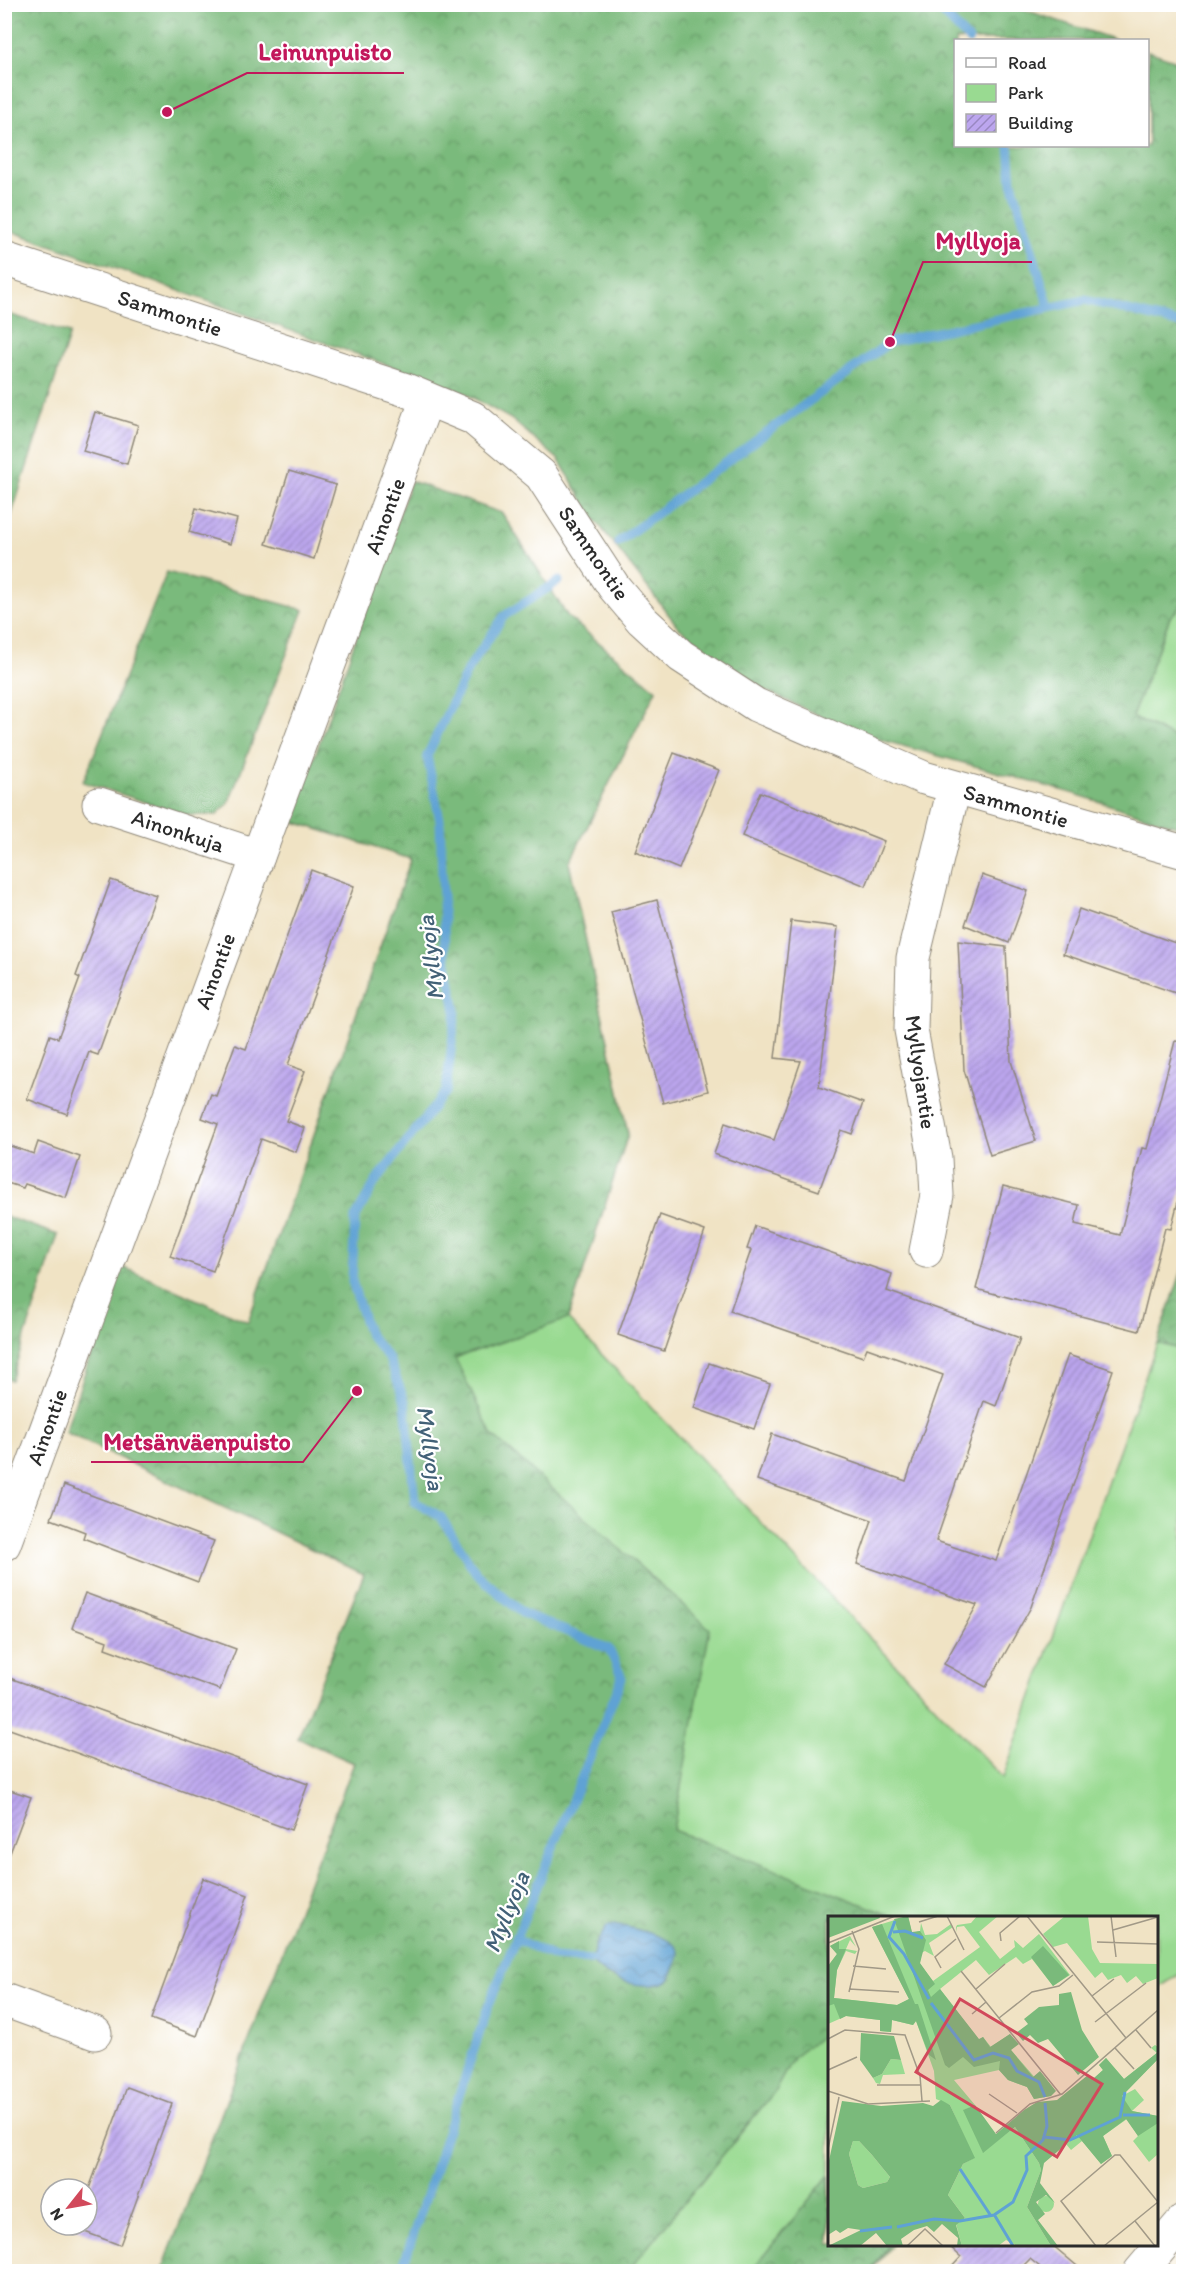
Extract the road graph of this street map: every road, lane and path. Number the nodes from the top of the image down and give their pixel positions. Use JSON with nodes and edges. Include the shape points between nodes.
{"nodes":[{"id":1,"x":4,"y":259,"type":"edge"},
{"id":2,"x":427,"y":399,"type":"junction"},
{"id":3,"x":954,"y":788,"type":"junction"},
{"id":4,"x":99,"y":804,"type":"dead end"},
{"id":5,"x":1184,"y":852,"type":"edge"},
{"id":6,"x":258,"y":856,"type":"junction"},
{"id":7,"x":926,"y":1251,"type":"dead end"},
{"id":8,"x":4,"y":1544,"type":"edge"},
{"id":9,"x":4,"y":2000,"type":"edge"},
{"id":10,"x":95,"y":2033,"type":"dead end"},
{"id":11,"x":1184,"y":2220,"type":"edge"},
{"id":12,"x":1140,"y":2271,"type":"edge"}],
"edges":[{"from":1,"to":2,"type":"street","name":"Sammontie"},
{"from":2,"to":3,"type":"street","name":"Sammontie","via":[[473,418],[541,475],[614,586],[642,620],[681,656],[756,705]]},
{"from":2,"to":6,"type":"street","name":"Ainontie"},
{"from":3,"to":5,"type":"street","name":"Sammontie"},
{"from":3,"to":7,"type":"street","name":"Myllyojantie","via":[[913,958],[911,1030],[935,1158],[937,1195]]},
{"from":4,"to":6,"type":"street","name":"Ainonkuja"},
{"from":6,"to":8,"type":"street","name":"Ainontie"},
{"from":9,"to":10,"type":"street"},
{"from":11,"to":12,"type":"street"}]}
